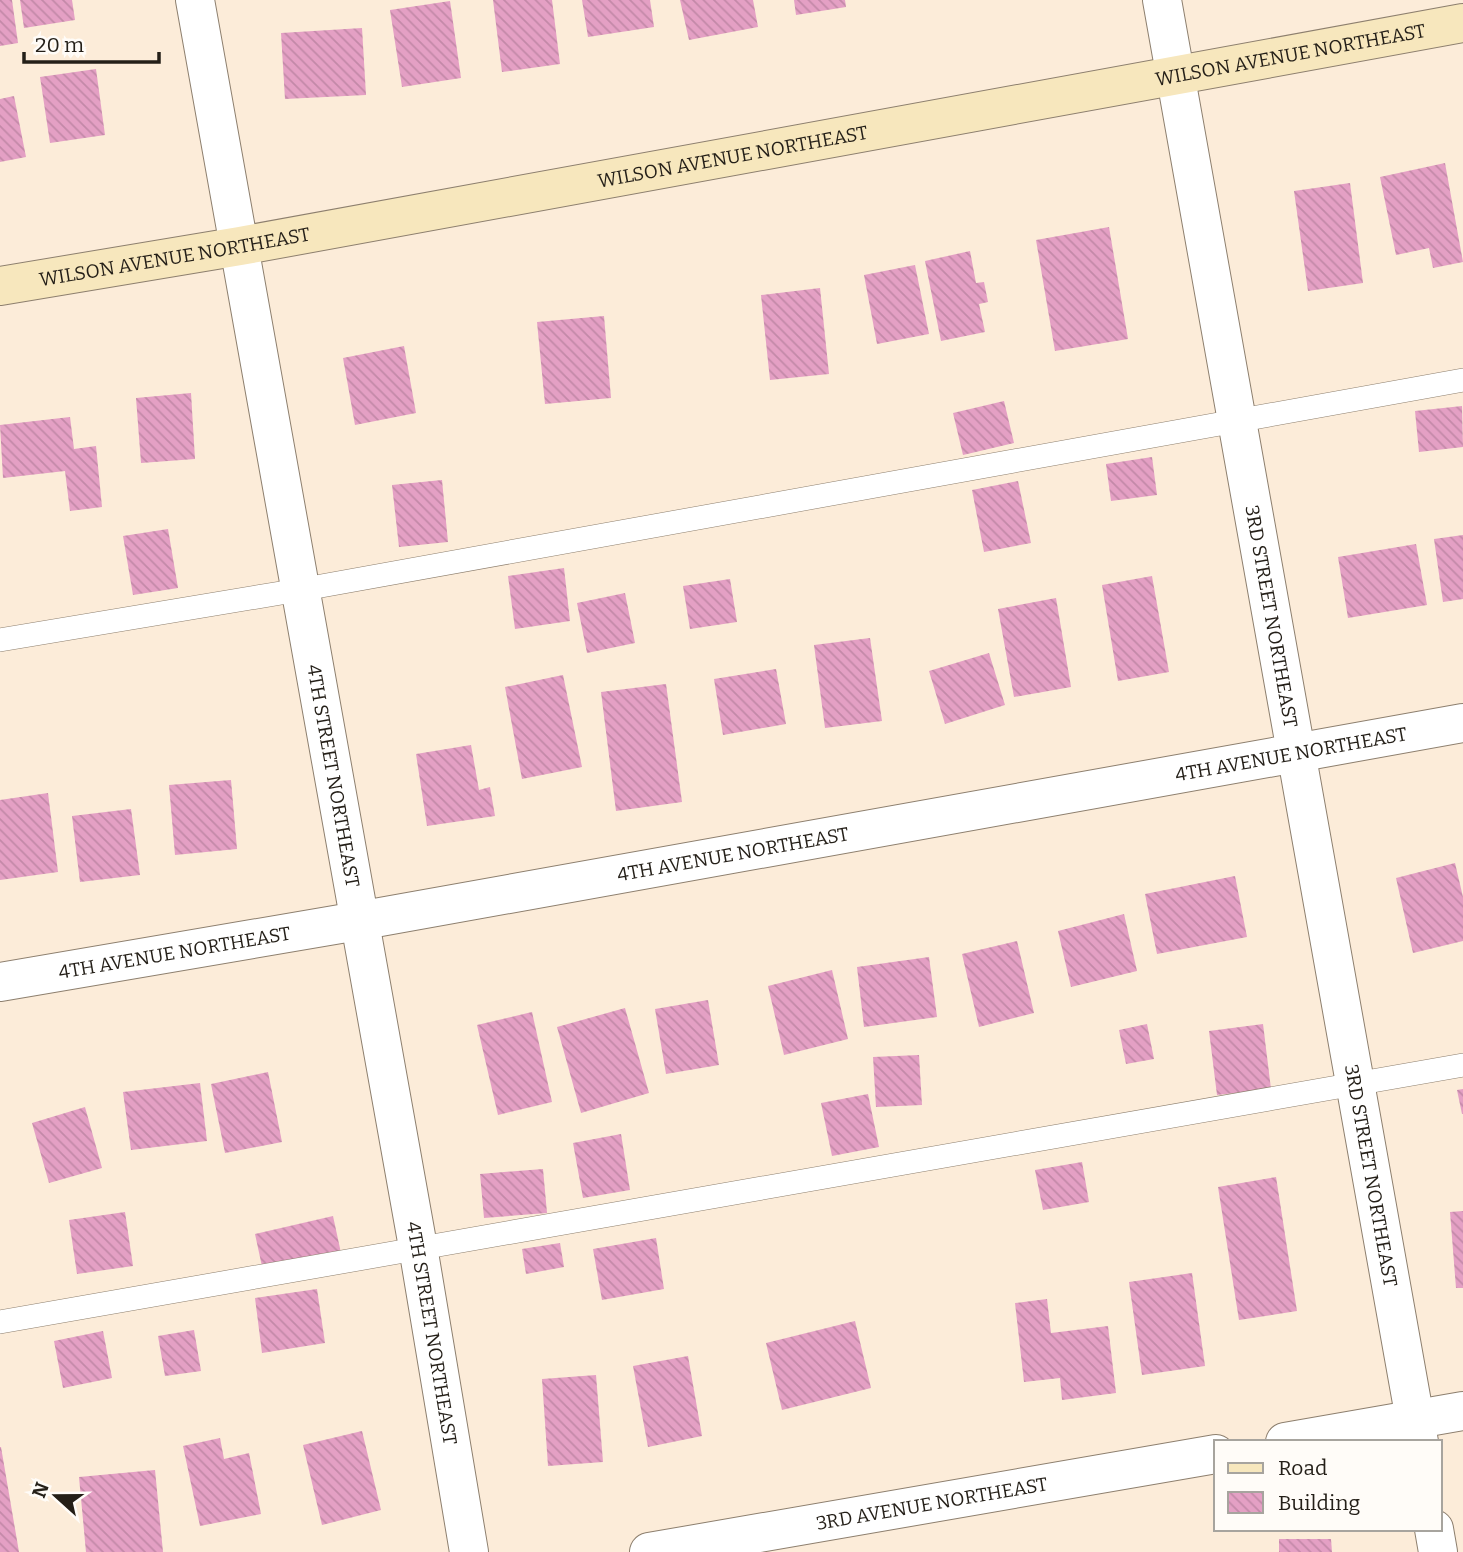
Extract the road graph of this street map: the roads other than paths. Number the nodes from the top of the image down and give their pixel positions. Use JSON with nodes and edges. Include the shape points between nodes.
{"nodes":[{"id":1,"x":195,"y":0,"type":"edge"},
{"id":2,"x":1162,"y":0,"type":"edge"},
{"id":3,"x":1463,"y":23,"type":"edge"},
{"id":4,"x":1174,"y":74,"type":"junction"},
{"id":5,"x":240,"y":246,"type":"junction"},
{"id":6,"x":0,"y":286,"type":"edge"},
{"id":7,"x":1463,"y":380,"type":"edge"},
{"id":8,"x":1234,"y":419,"type":"junction"},
{"id":9,"x":299,"y":590,"type":"junction"},
{"id":10,"x":0,"y":640,"type":"edge"},
{"id":11,"x":1463,"y":723,"type":"edge"},
{"id":12,"x":1293,"y":752,"type":"junction"},
{"id":13,"x":358,"y":921,"type":"junction"},
{"id":14,"x":0,"y":982,"type":"edge"},
{"id":15,"x":1463,"y":1065,"type":"edge"},
{"id":16,"x":1354,"y":1085,"type":"junction"},
{"id":17,"x":418,"y":1247,"type":"junction"},
{"id":18,"x":0,"y":1322,"type":"edge"},
{"id":19,"x":1463,"y":1411,"type":"edge"},
{"id":20,"x":1417,"y":1430,"type":"edge"},
{"id":21,"x":1306,"y":1440,"type":"edge"},
{"id":22,"x":1214,"y":1454,"type":"edge"},
{"id":23,"x":1434,"y":1531,"type":"edge"},
{"id":24,"x":470,"y":1552,"type":"edge"},
{"id":25,"x":649,"y":1552,"type":"edge"},
{"id":26,"x":1438,"y":1552,"type":"edge"}],
"edges":[{"from":1,"to":5,"type":"street","name":"4TH STREET NORTHEAST"},
{"from":2,"to":4,"type":"street","name":"3RD STREET NORTHEAST"},
{"from":3,"to":4,"type":"street","name":"WILSON AVENUE NORTHEAST"},
{"from":4,"to":5,"type":"street","name":"WILSON AVENUE NORTHEAST"},
{"from":4,"to":8,"type":"street","name":"3RD STREET NORTHEAST"},
{"from":5,"to":6,"type":"street","name":"WILSON AVENUE NORTHEAST"},
{"from":5,"to":9,"type":"street","name":"4TH STREET NORTHEAST"},
{"from":7,"to":8,"type":"lane"},
{"from":8,"to":9,"type":"lane"},
{"from":8,"to":12,"type":"street","name":"3RD STREET NORTHEAST"},
{"from":9,"to":10,"type":"lane"},
{"from":9,"to":13,"type":"street","name":"4TH STREET NORTHEAST"},
{"from":11,"to":12,"type":"street","name":"4TH AVENUE NORTHEAST"},
{"from":12,"to":13,"type":"street","name":"4TH AVENUE NORTHEAST"},
{"from":12,"to":16,"type":"street","name":"3RD STREET NORTHEAST"},
{"from":13,"to":14,"type":"street","name":"4TH AVENUE NORTHEAST"},
{"from":13,"to":17,"type":"street","name":"4TH STREET NORTHEAST"},
{"from":15,"to":16,"type":"lane"},
{"from":16,"to":17,"type":"lane"},
{"from":16,"to":20,"type":"street","name":"3RD STREET NORTHEAST"},
{"from":17,"to":18,"type":"lane"},
{"from":17,"to":24,"type":"street","name":"4TH STREET NORTHEAST"},
{"from":19,"to":20,"type":"street"},
{"from":20,"to":21,"type":"street"},
{"from":22,"to":25,"type":"street","name":"3RD AVENUE NORTHEAST"},
{"from":23,"to":26,"type":"street"}]}
